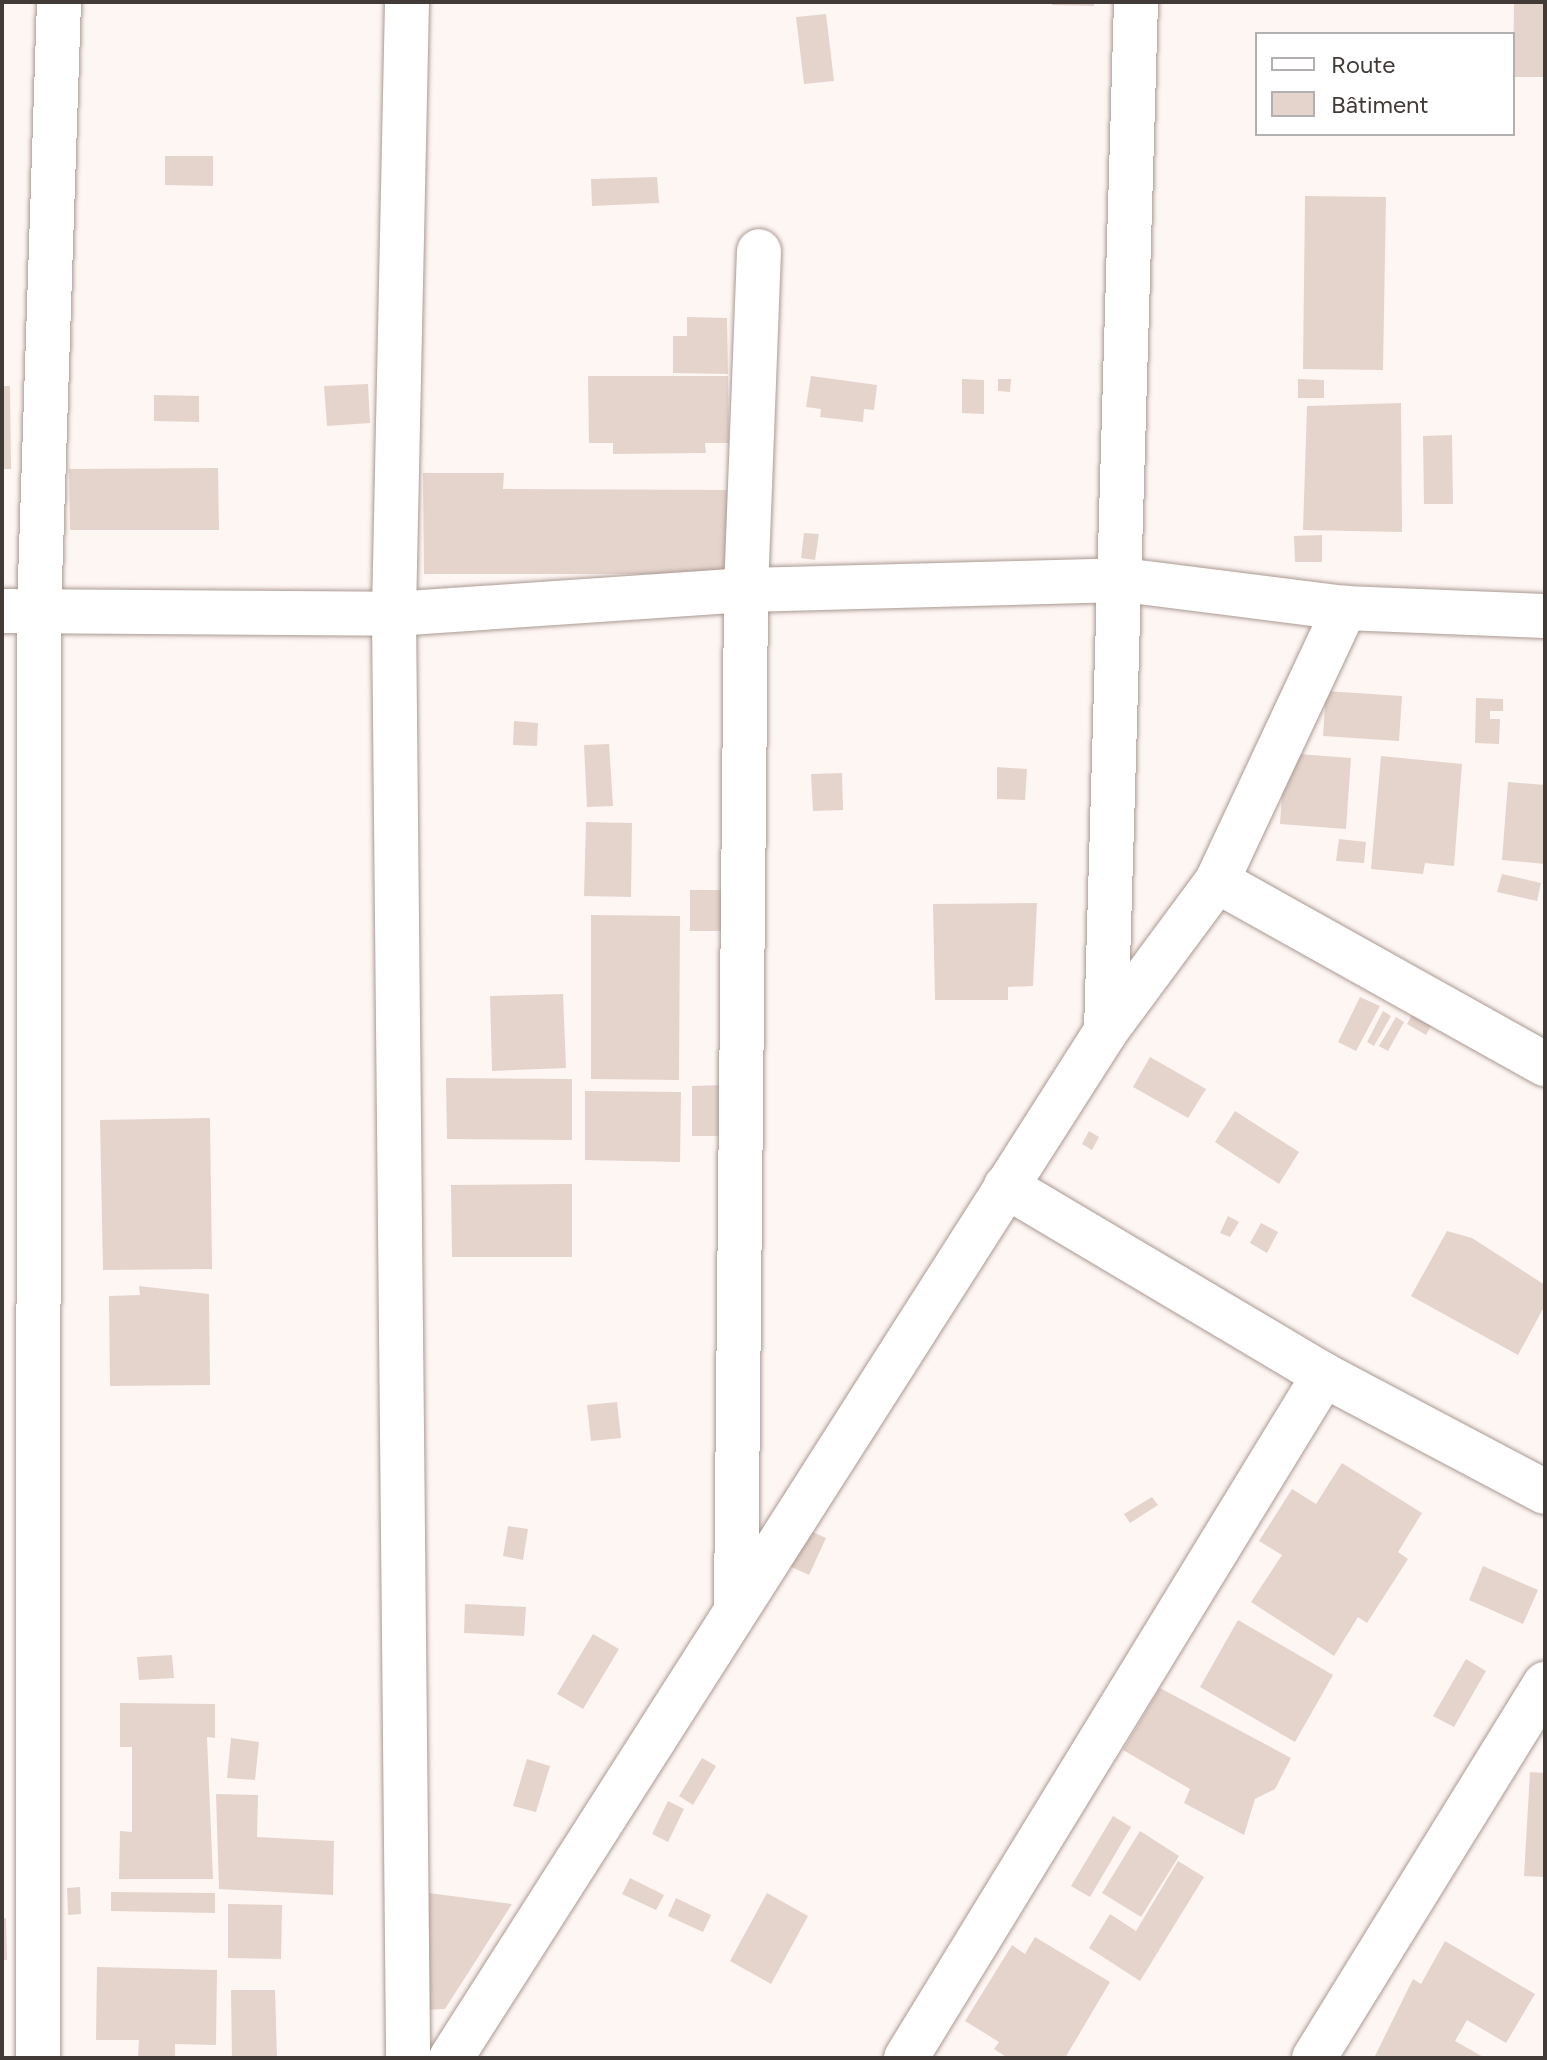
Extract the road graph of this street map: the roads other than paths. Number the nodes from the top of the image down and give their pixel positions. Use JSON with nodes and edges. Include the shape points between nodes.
{"nodes":[{"id":1,"x":59,"y":2,"type":"edge"},
{"id":2,"x":407,"y":2,"type":"edge"},
{"id":3,"x":1136,"y":2,"type":"edge"},
{"id":4,"x":759,"y":251,"type":"dead end"},
{"id":5,"x":1123,"y":580,"type":"junction"},
{"id":6,"x":746,"y":590,"type":"junction"},
{"id":7,"x":1345,"y":608,"type":"junction"},
{"id":8,"x":21,"y":611,"type":"edge"},
{"id":9,"x":394,"y":614,"type":"junction"},
{"id":10,"x":1545,"y":616,"type":"edge"},
{"id":11,"x":1217,"y":881,"type":"junction"},
{"id":12,"x":1106,"y":1031,"type":"junction"},
{"id":13,"x":1545,"y":1064,"type":"edge"},
{"id":14,"x":1006,"y":1186,"type":"junction"},
{"id":15,"x":1324,"y":1375,"type":"junction"},
{"id":16,"x":1545,"y":1492,"type":"edge"},
{"id":17,"x":736,"y":1604,"type":"junction"},
{"id":18,"x":1545,"y":1684,"type":"edge"},
{"id":19,"x":38,"y":2058,"type":"edge"},
{"id":20,"x":408,"y":2058,"type":"edge"},
{"id":21,"x":451,"y":2058,"type":"edge"},
{"id":22,"x":906,"y":2058,"type":"edge"},
{"id":23,"x":1314,"y":2058,"type":"edge"}],
"edges":[{"from":1,"to":8,"type":"street"},
{"from":2,"to":9,"type":"street"},
{"from":3,"to":5,"type":"street"},
{"from":4,"to":6,"type":"street"},
{"from":5,"to":6,"type":"street"},
{"from":5,"to":7,"type":"street"},
{"from":5,"to":12,"type":"street"},
{"from":6,"to":9,"type":"street"},
{"from":6,"to":17,"type":"street"},
{"from":7,"to":10,"type":"street"},
{"from":7,"to":11,"type":"street"},
{"from":8,"to":9,"type":"street"},
{"from":8,"to":19,"type":"street"},
{"from":9,"to":20,"type":"street"},
{"from":11,"to":12,"type":"street"},
{"from":11,"to":13,"type":"street"},
{"from":12,"to":14,"type":"street"},
{"from":14,"to":15,"type":"street"},
{"from":14,"to":17,"type":"street"},
{"from":15,"to":16,"type":"street"},
{"from":15,"to":22,"type":"street"},
{"from":17,"to":21,"type":"street"},
{"from":18,"to":23,"type":"street"}]}
